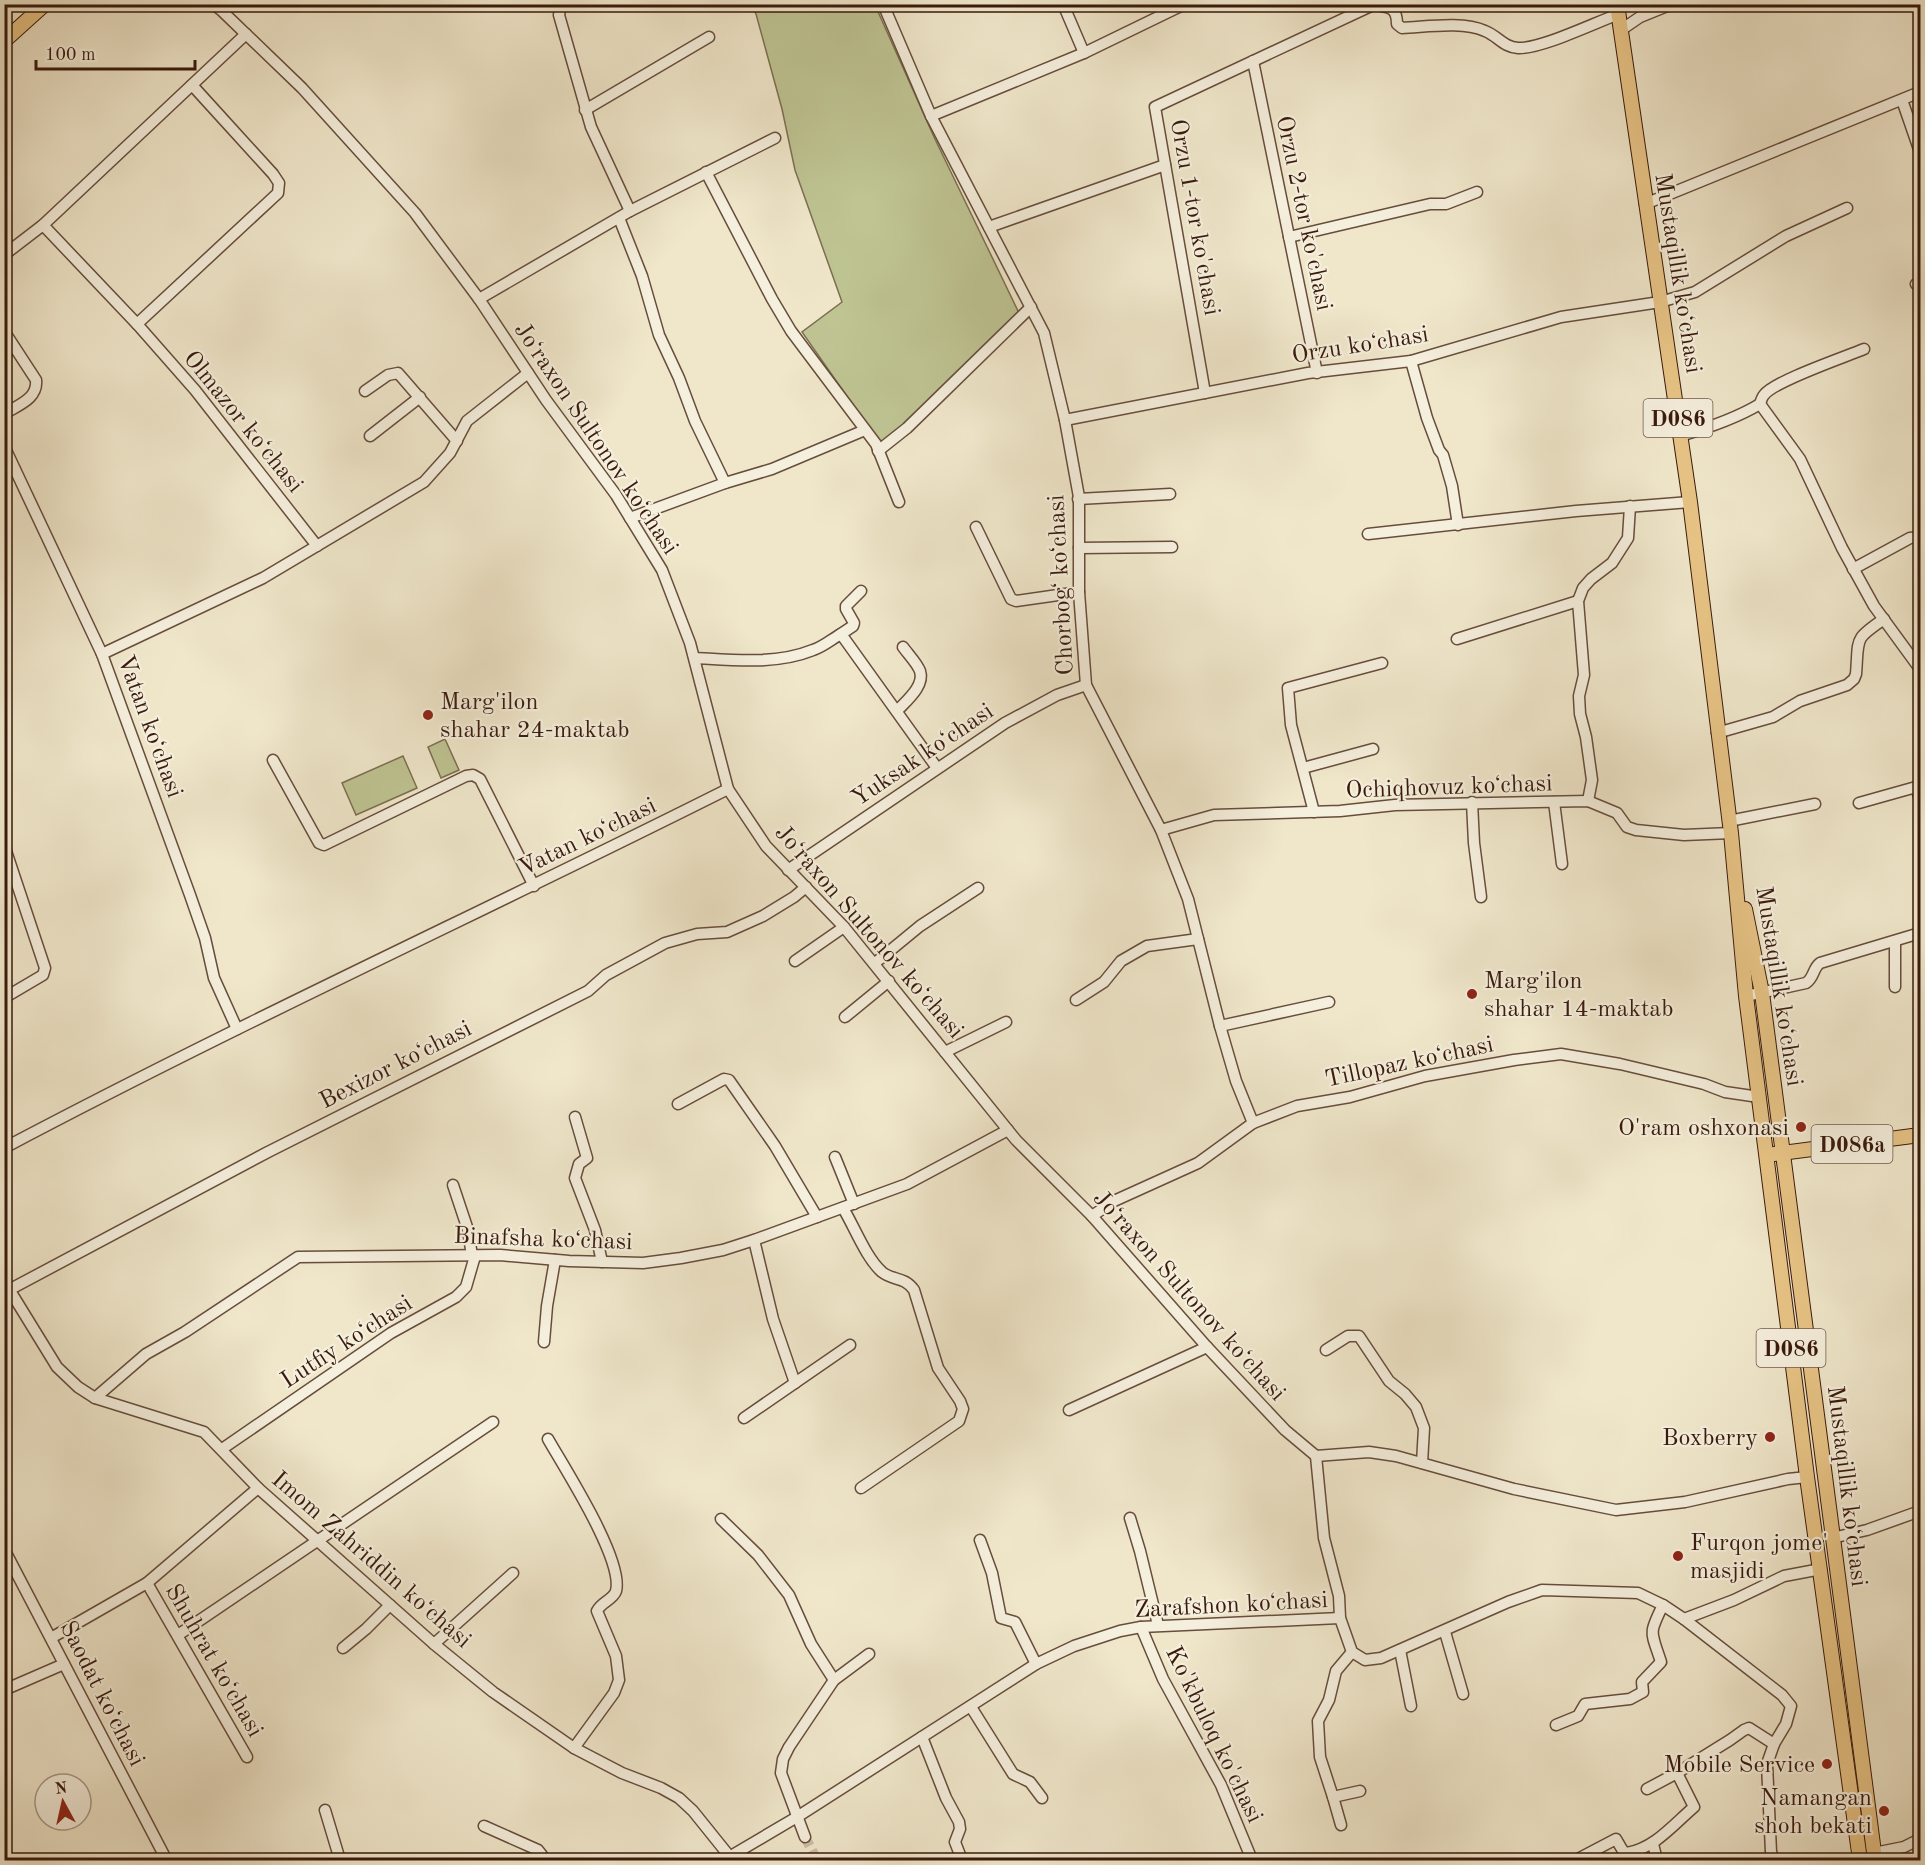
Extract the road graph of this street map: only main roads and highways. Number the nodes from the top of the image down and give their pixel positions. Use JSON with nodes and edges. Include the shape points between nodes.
{"nodes":[{"id":1,"x":45,"y":4,"type":"edge"},
{"id":2,"x":1618,"y":9,"type":"edge"},
{"id":3,"x":4,"y":41,"type":"edge"},
{"id":4,"x":1730,"y":827,"type":"junction"},
{"id":5,"x":1920,"y":1135,"type":"edge"},
{"id":6,"x":1783,"y":1153,"type":"junction"},
{"id":7,"x":1767,"y":1155,"type":"junction"},
{"id":8,"x":1875,"y":1857,"type":"edge"},
{"id":9,"x":1860,"y":1860,"type":"edge"}],
"edges":[{"from":1,"to":3,"type":"main road"},
{"from":2,"to":4,"type":"main road","name":"Mustaqillik koʻchasi","number":"D086","via":[[1690,502]]},
{"from":4,"to":6,"type":"main road","name":"Mustaqillik koʻchasi","number":"D086","via":[[1762,993]]},
{"from":4,"to":7,"type":"main road","name":"Mustaqillik koʻchasi","number":"D086","via":[[1746,996]]},
{"from":5,"to":6,"type":"main road","number":"D086a"},
{"from":6,"to":7,"type":"main road","number":"D086a"},
{"from":6,"to":8,"type":"main road","name":"Mustaqillik koʻchasi","number":"D086"},
{"from":7,"to":9,"type":"main road","name":"Mustaqillik koʻchasi","number":"D086"}]}
